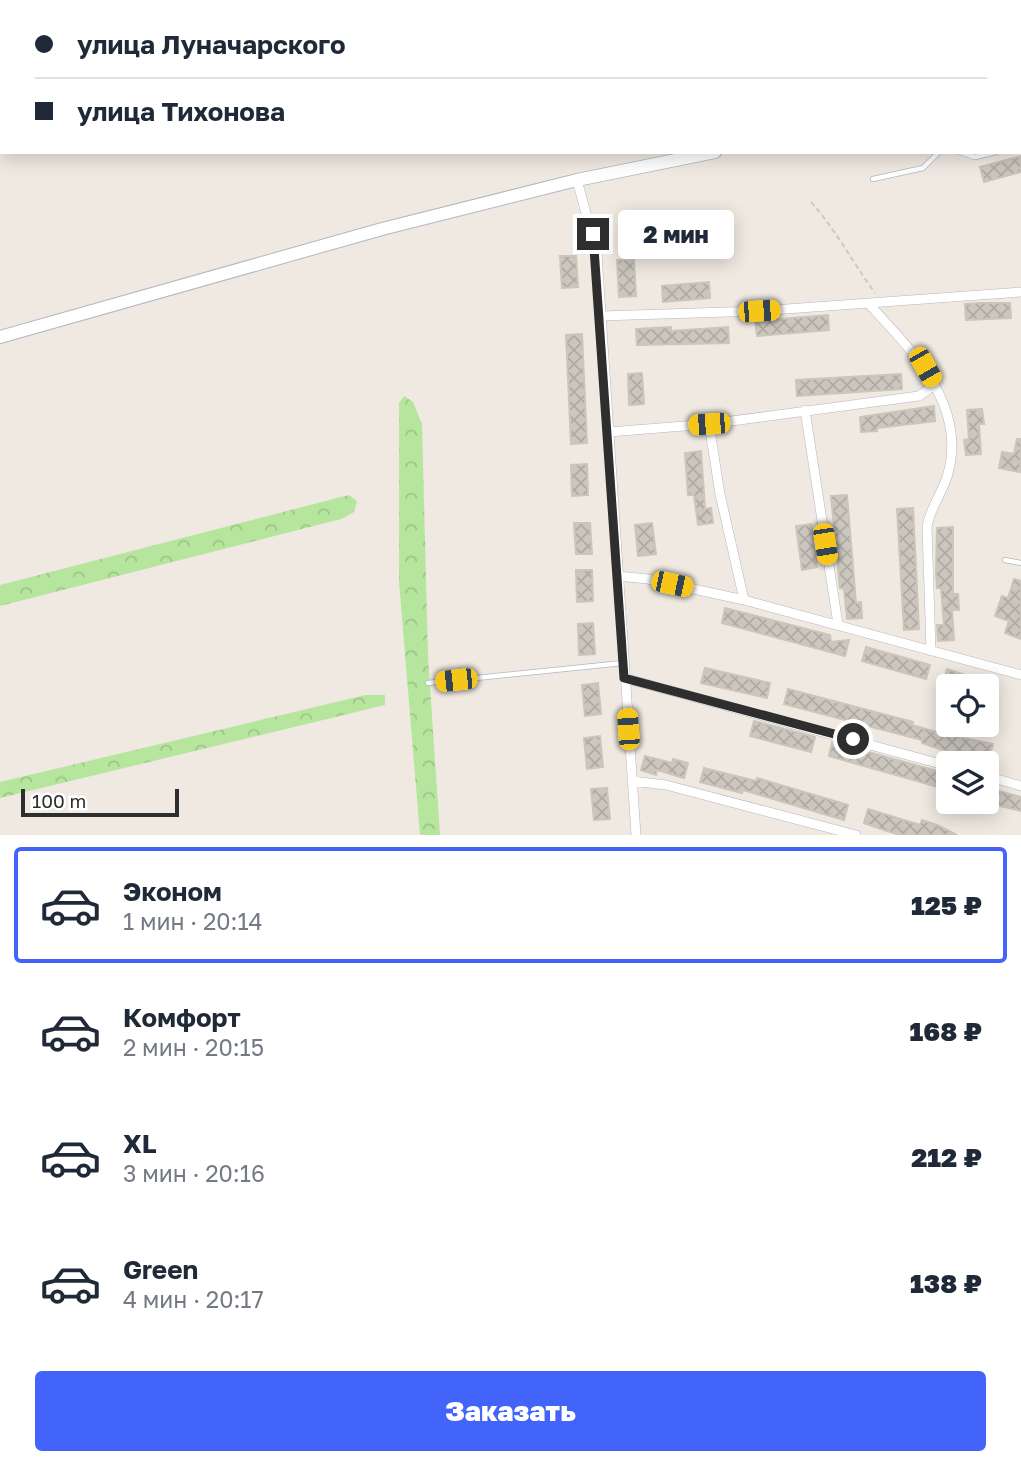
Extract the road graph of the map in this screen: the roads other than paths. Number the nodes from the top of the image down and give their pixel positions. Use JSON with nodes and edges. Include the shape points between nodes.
{"nodes":[{"id":1,"x":703,"y":154,"type":"edge"},
{"id":2,"x":937,"y":154,"type":"edge"},
{"id":3,"x":965,"y":154,"type":"edge"},
{"id":4,"x":988,"y":154,"type":"edge"},
{"id":5,"x":873,"y":179,"type":"dead end"},
{"id":6,"x":578,"y":180,"type":"junction"},
{"id":7,"x":1021,"y":292,"type":"edge"},
{"id":8,"x":868,"y":303,"type":"junction"},
{"id":9,"x":601,"y":316,"type":"junction"},
{"id":10,"x":0,"y":337,"type":"edge"},
{"id":11,"x":935,"y":385,"type":"junction"},
{"id":12,"x":805,"y":410,"type":"junction"},
{"id":13,"x":709,"y":424,"type":"junction"},
{"id":14,"x":609,"y":432,"type":"junction"},
{"id":15,"x":1005,"y":560,"type":"dead end"},
{"id":16,"x":1021,"y":563,"type":"edge"},
{"id":17,"x":618,"y":576,"type":"junction"},
{"id":18,"x":744,"y":600,"type":"junction"},
{"id":19,"x":838,"y":624,"type":"junction"},
{"id":20,"x":931,"y":651,"type":"junction"},
{"id":21,"x":623,"y":663,"type":"junction"},
{"id":22,"x":1021,"y":675,"type":"edge"},
{"id":23,"x":624,"y":678,"type":"junction"},
{"id":24,"x":428,"y":683,"type":"dead end"},
{"id":25,"x":936,"y":762,"type":"edge"},
{"id":26,"x":632,"y":780,"type":"junction"},
{"id":27,"x":999,"y":780,"type":"edge"},
{"id":28,"x":1021,"y":786,"type":"edge"},
{"id":29,"x":636,"y":835,"type":"edge"},
{"id":30,"x":856,"y":835,"type":"edge"}],
"edges":[{"from":1,"to":6,"type":"main road"},
{"from":2,"to":5,"type":"lane","via":[[923,168]]},
{"from":3,"to":4,"type":"lane"},
{"from":6,"to":9,"type":"street","via":[[593,234]]},
{"from":6,"to":10,"type":"main road","via":[[369,232]]},
{"from":7,"to":8,"type":"street"},
{"from":8,"to":9,"type":"street"},
{"from":8,"to":11,"type":"street","via":[[914,353]]},
{"from":9,"to":14,"type":"street"},
{"from":11,"to":12,"type":"street","via":[[919,396]]},
{"from":11,"to":20,"type":"street","via":[[948,413],[952,453],[947,479],[927,527]]},
{"from":12,"to":13,"type":"street"},
{"from":12,"to":19,"type":"street"},
{"from":13,"to":14,"type":"street"},
{"from":13,"to":18,"type":"street"},
{"from":14,"to":17,"type":"street"},
{"from":15,"to":16,"type":"lane"},
{"from":17,"to":18,"type":"street"},
{"from":17,"to":21,"type":"street"},
{"from":18,"to":19,"type":"street"},
{"from":19,"to":20,"type":"street"},
{"from":20,"to":22,"type":"street"},
{"from":21,"to":23,"type":"street"},
{"from":21,"to":24,"type":"lane"},
{"from":23,"to":25,"type":"street"},
{"from":23,"to":26,"type":"street"},
{"from":26,"to":29,"type":"street"},
{"from":26,"to":30,"type":"street"},
{"from":27,"to":28,"type":"street"}]}
